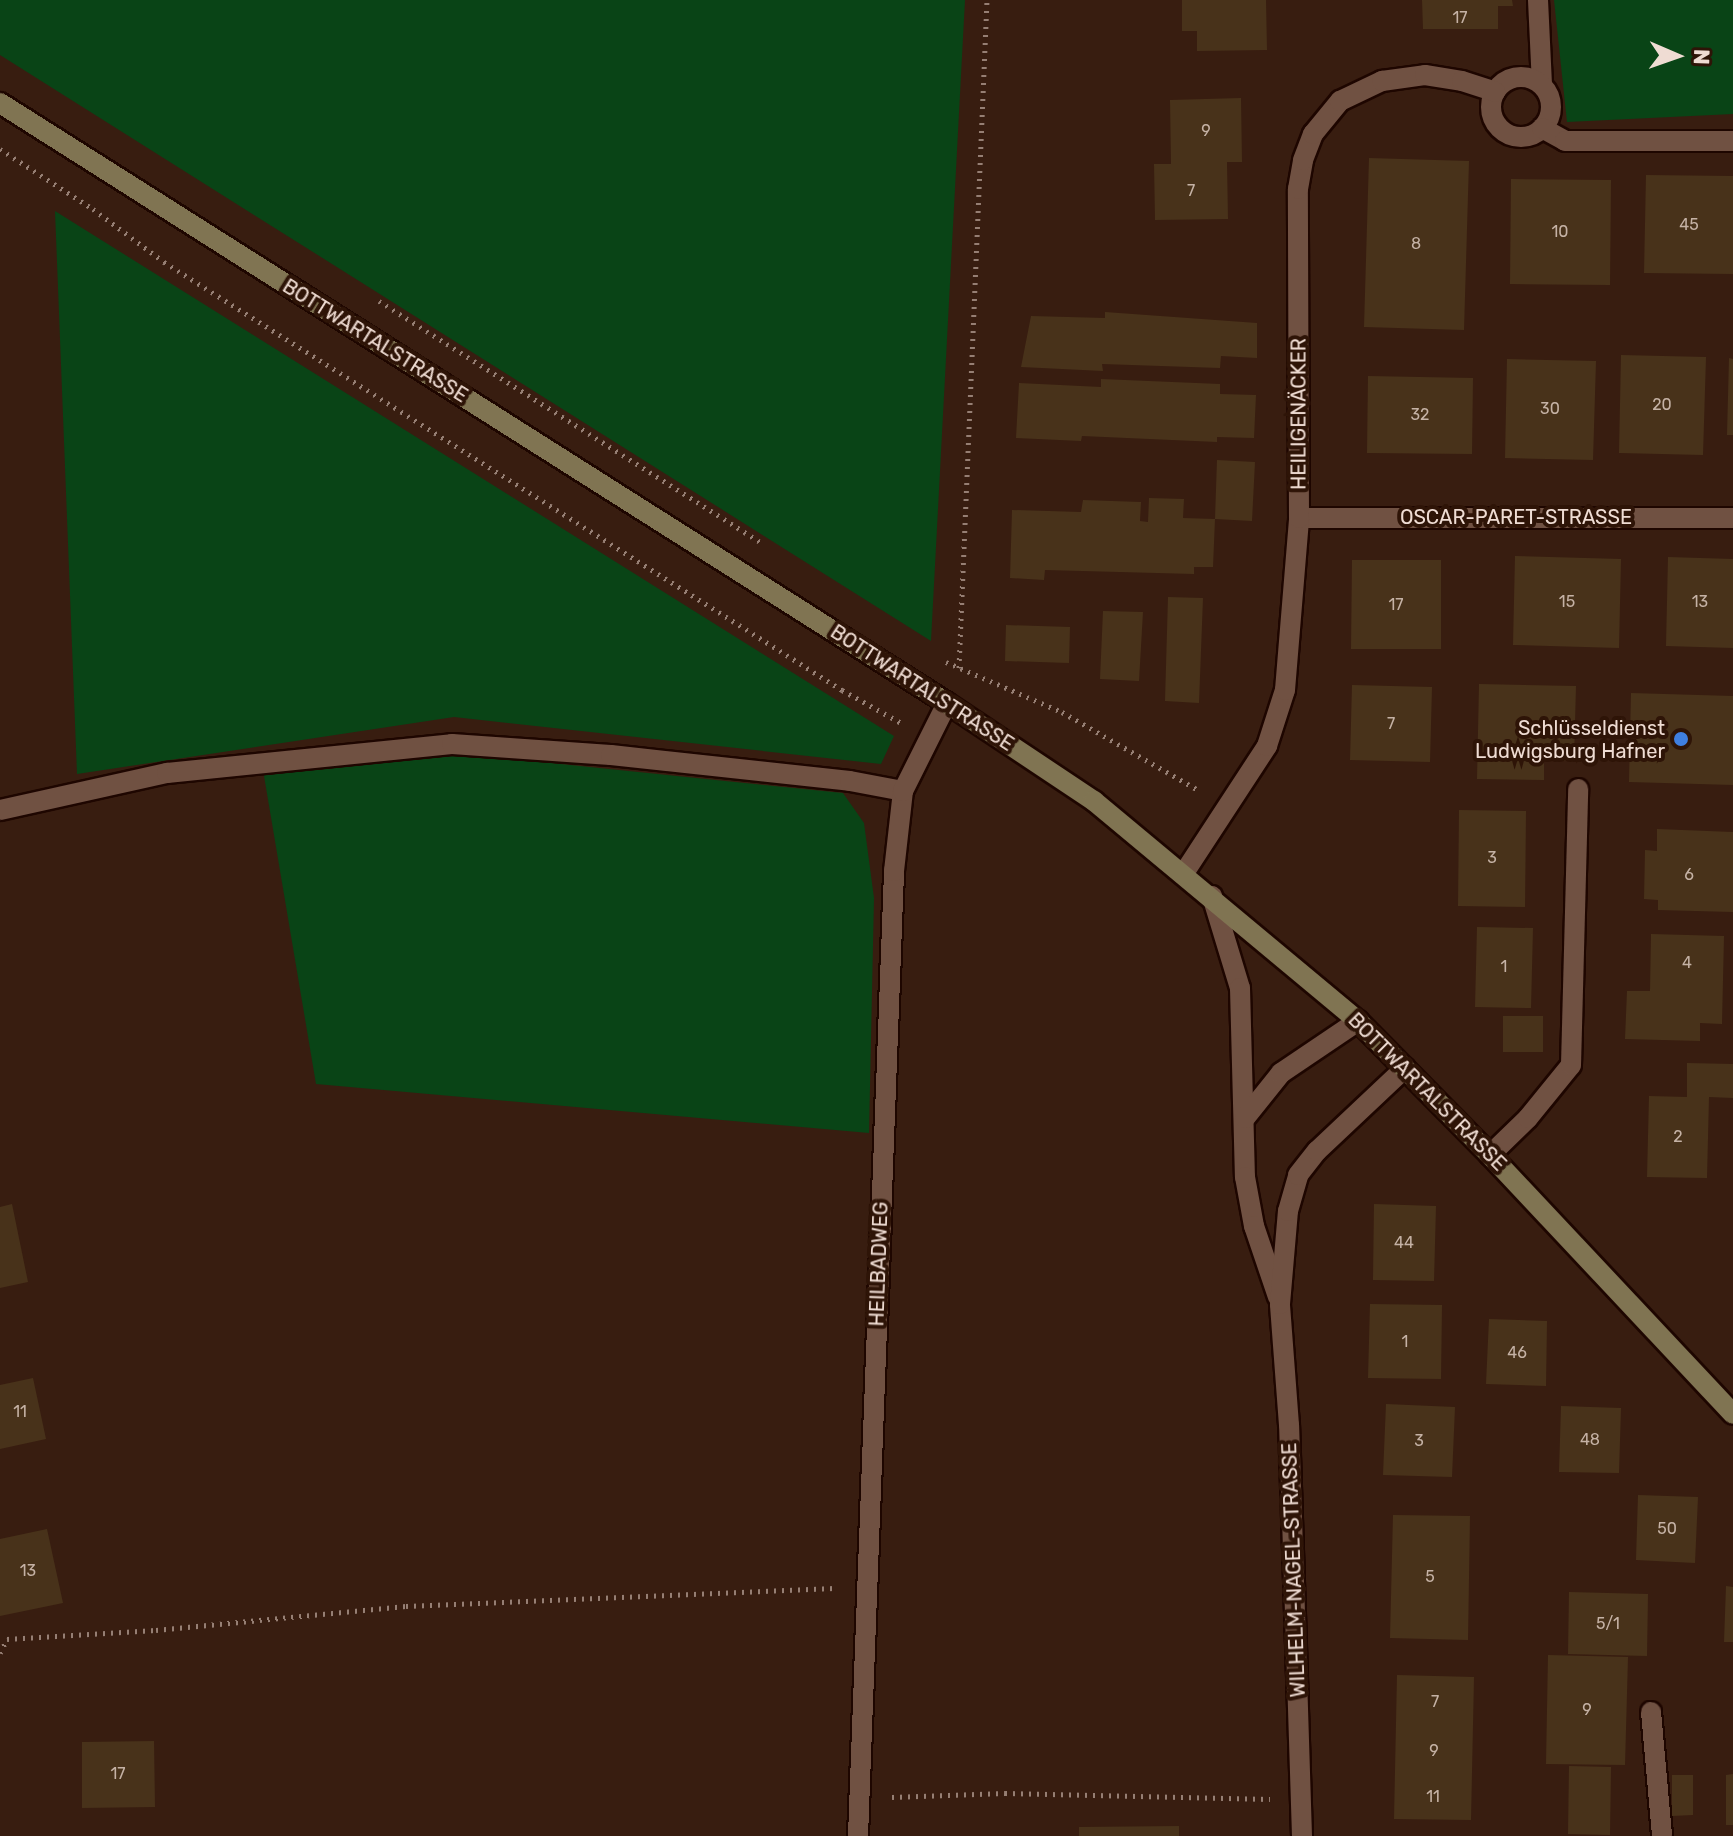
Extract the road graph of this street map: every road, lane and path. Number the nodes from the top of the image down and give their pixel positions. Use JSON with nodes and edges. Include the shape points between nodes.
{"nodes":[{"id":1,"x":987,"y":0,"type":"edge"},
{"id":2,"x":1538,"y":0,"type":"edge"},
{"id":3,"x":1542,"y":85,"type":"junction"},
{"id":4,"x":1495,"y":92,"type":"junction"},
{"id":5,"x":0,"y":103,"type":"edge"},
{"id":6,"x":1542,"y":128,"type":"junction"},
{"id":7,"x":1733,"y":141,"type":"edge"},
{"id":8,"x":0,"y":149,"type":"edge"},
{"id":9,"x":1299,"y":518,"type":"junction"},
{"id":10,"x":1733,"y":518,"type":"edge"},
{"id":11,"x":947,"y":703,"type":"junction"},
{"id":12,"x":928,"y":737,"type":"junction"},
{"id":13,"x":1578,"y":789,"type":"dead end"},
{"id":14,"x":903,"y":791,"type":"junction"},
{"id":15,"x":1227,"y":809,"type":"junction"},
{"id":16,"x":0,"y":810,"type":"edge"},
{"id":17,"x":1184,"y":873,"type":"junction"},
{"id":18,"x":1212,"y":896,"type":"junction"},
{"id":19,"x":1358,"y":1021,"type":"junction"},
{"id":20,"x":1405,"y":1068,"type":"junction"},
{"id":21,"x":1245,"y":1118,"type":"junction"},
{"id":22,"x":1490,"y":1155,"type":"junction"},
{"id":23,"x":1280,"y":1304,"type":"junction"},
{"id":24,"x":1733,"y":1414,"type":"edge"},
{"id":25,"x":868,"y":1587,"type":"junction"},
{"id":26,"x":0,"y":1653,"type":"edge"},
{"id":27,"x":1651,"y":1712,"type":"dead end"},
{"id":28,"x":859,"y":1798,"type":"junction"},
{"id":29,"x":1301,"y":1799,"type":"junction"},
{"id":30,"x":858,"y":1836,"type":"edge"},
{"id":31,"x":1302,"y":1836,"type":"edge"},
{"id":32,"x":1662,"y":1836,"type":"edge"}],
"edges":[{"from":1,"to":15,"type":"path","via":[[959,667],[1062,712]]},
{"from":2,"to":3,"type":"street"},
{"from":3,"to":4,"type":"street","via":[[1517,77]]},
{"from":3,"to":6,"type":"street","via":[[1550,102]]},
{"from":4,"to":6,"type":"street","via":[[1491,111],[1499,127],[1516,136]]},
{"from":4,"to":9,"type":"street","name":"HEILIGENÄCKER","via":[[1425,75],[1382,81],[1340,101],[1313,134],[1298,189]]},
{"from":5,"to":11,"type":"main road","name":"BOTTWARTALSTRASSE"},
{"from":6,"to":7,"type":"street","via":[[1565,141]]},
{"from":8,"to":12,"type":"path","via":[[164,262],[842,690]]},
{"from":9,"to":10,"type":"street","name":"OSCAR-PARET-STRASSE"},
{"from":9,"to":15,"type":"street","name":"HEILIGENÄCKER","via":[[1285,690],[1267,746]]},
{"from":11,"to":12,"type":"street","name":"HEILBADWEG"},
{"from":11,"to":17,"type":"main road","name":"BOTTWARTALSTRASSE","via":[[1094,801]]},
{"from":12,"to":14,"type":"street","name":"HEILBADWEG"},
{"from":13,"to":22,"type":"street","via":[[1571,1065]]},
{"from":14,"to":16,"type":"street","via":[[611,755],[452,744],[167,773]]},
{"from":14,"to":25,"type":"street","name":"HEILBADWEG","via":[[893,886]]},
{"from":15,"to":17,"type":"street","name":"HEILIGENÄCKER"},
{"from":17,"to":18,"type":"main road","name":"BOTTWARTALSTRASSE"},
{"from":18,"to":19,"type":"main road","name":"BOTTWARTALSTRASSE"},
{"from":18,"to":21,"type":"street","name":"WILHELM-NAGEL-STRASSE","via":[[1240,988]]},
{"from":19,"to":20,"type":"main road","name":"BOTTWARTALSTRASSE"},
{"from":19,"to":21,"type":"street","via":[[1281,1073]]},
{"from":20,"to":22,"type":"main road","name":"BOTTWARTALSTRASSE"},
{"from":20,"to":23,"type":"street","name":"WILHELM-NAGEL-STRASSE","via":[[1298,1175],[1288,1211]]},
{"from":21,"to":23,"type":"street","name":"WILHELM-NAGEL-STRASSE","via":[[1245,1177],[1254,1226]]},
{"from":22,"to":24,"type":"main road","name":"BOTTWARTALSTRASSE"},
{"from":23,"to":29,"type":"street","name":"WILHELM-NAGEL-STRASSE"},
{"from":25,"to":26,"type":"path","via":[[406,1606],[7,1639]]},
{"from":25,"to":28,"type":"street","name":"HEILBADWEG"},
{"from":27,"to":32,"type":"street"},
{"from":28,"to":29,"type":"path","via":[[1005,1793]]},
{"from":28,"to":30,"type":"street","name":"HEILBADWEG"},
{"from":29,"to":31,"type":"street","name":"WILHELM-NAGEL-STRASSE"}]}
